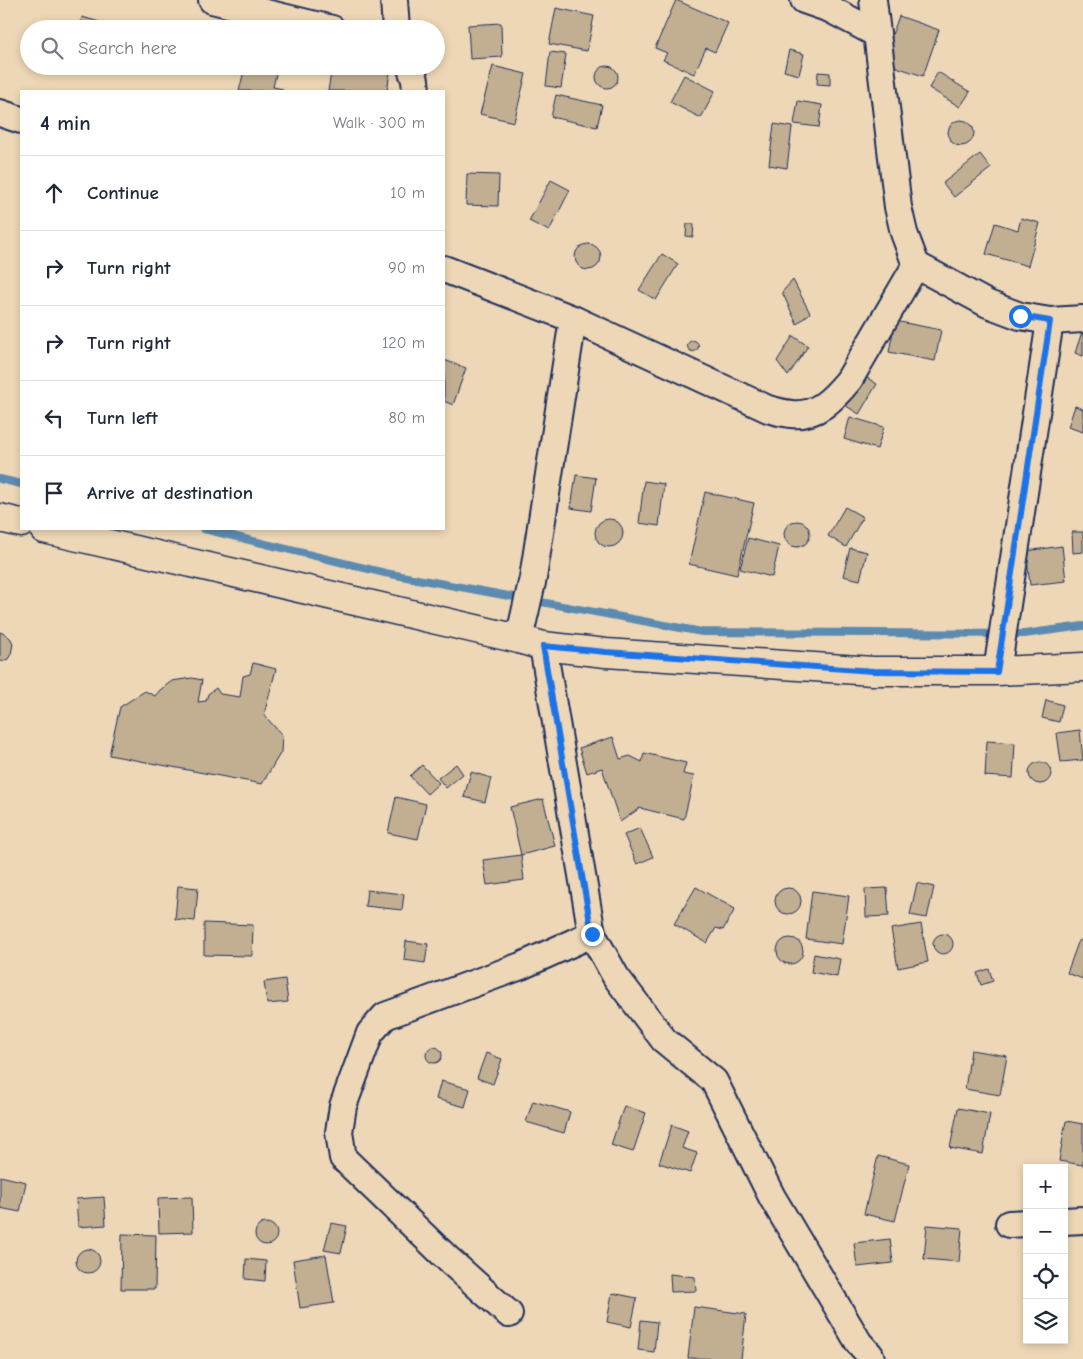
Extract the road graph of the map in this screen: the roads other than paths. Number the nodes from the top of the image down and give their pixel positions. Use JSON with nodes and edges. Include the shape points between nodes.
{"nodes":[{"id":1,"x":212,"y":0,"type":"edge"},
{"id":2,"x":394,"y":0,"type":"edge"},
{"id":3,"x":804,"y":0,"type":"edge"},
{"id":4,"x":873,"y":0,"type":"edge"},
{"id":5,"x":295,"y":20,"type":"edge"},
{"id":6,"x":395,"y":20,"type":"edge"},
{"id":7,"x":877,"y":34,"type":"junction"},
{"id":8,"x":413,"y":75,"type":"edge"},
{"id":9,"x":416,"y":90,"type":"edge"},
{"id":10,"x":0,"y":113,"type":"edge"},
{"id":11,"x":20,"y":120,"type":"edge"},
{"id":12,"x":916,"y":265,"type":"junction"},
{"id":13,"x":445,"y":269,"type":"edge"},
{"id":14,"x":573,"y":319,"type":"junction"},
{"id":15,"x":1083,"y":319,"type":"edge"},
{"id":16,"x":1050,"y":321,"type":"junction"},
{"id":17,"x":0,"y":518,"type":"edge"},
{"id":18,"x":20,"y":523,"type":"edge"},
{"id":19,"x":48,"y":530,"type":"edge"},
{"id":20,"x":531,"y":642,"type":"junction"},
{"id":21,"x":1083,"y":667,"type":"edge"},
{"id":22,"x":997,"y":672,"type":"junction"},
{"id":23,"x":592,"y":934,"type":"junction"},
{"id":24,"x":1083,"y":1220,"type":"edge"},
{"id":25,"x":1068,"y":1221,"type":"edge"},
{"id":26,"x":510,"y":1314,"type":"dead end"},
{"id":27,"x":862,"y":1354,"type":"edge"}],
"edges":[{"from":1,"to":5,"type":"street"},
{"from":2,"to":6,"type":"street"},
{"from":3,"to":7,"type":"street","via":[[830,9]]},
{"from":4,"to":7,"type":"street"},
{"from":7,"to":12,"type":"street","via":[[898,207]]},
{"from":8,"to":9,"type":"street"},
{"from":10,"to":11,"type":"street"},
{"from":12,"to":14,"type":"street","via":[[849,380],[823,406],[810,412],[792,414],[768,409]]},
{"from":12,"to":16,"type":"street","via":[[988,304],[1020,316]]},
{"from":13,"to":14,"type":"street"},
{"from":14,"to":20,"type":"street","via":[[533,578]]},
{"from":15,"to":16,"type":"street"},
{"from":16,"to":22,"type":"street"},
{"from":17,"to":18,"type":"street"},
{"from":19,"to":20,"type":"street"},
{"from":20,"to":22,"type":"street","via":[[616,653],[873,671]]},
{"from":20,"to":23,"type":"street"},
{"from":21,"to":22,"type":"street"},
{"from":23,"to":26,"type":"street","via":[[521,966],[385,1016],[370,1033],[343,1106],[339,1132],[344,1158]]},
{"from":23,"to":27,"type":"street","via":[[616,977],[664,1040],[714,1081],[772,1197]]},
{"from":24,"to":25,"type":"street"}]}
